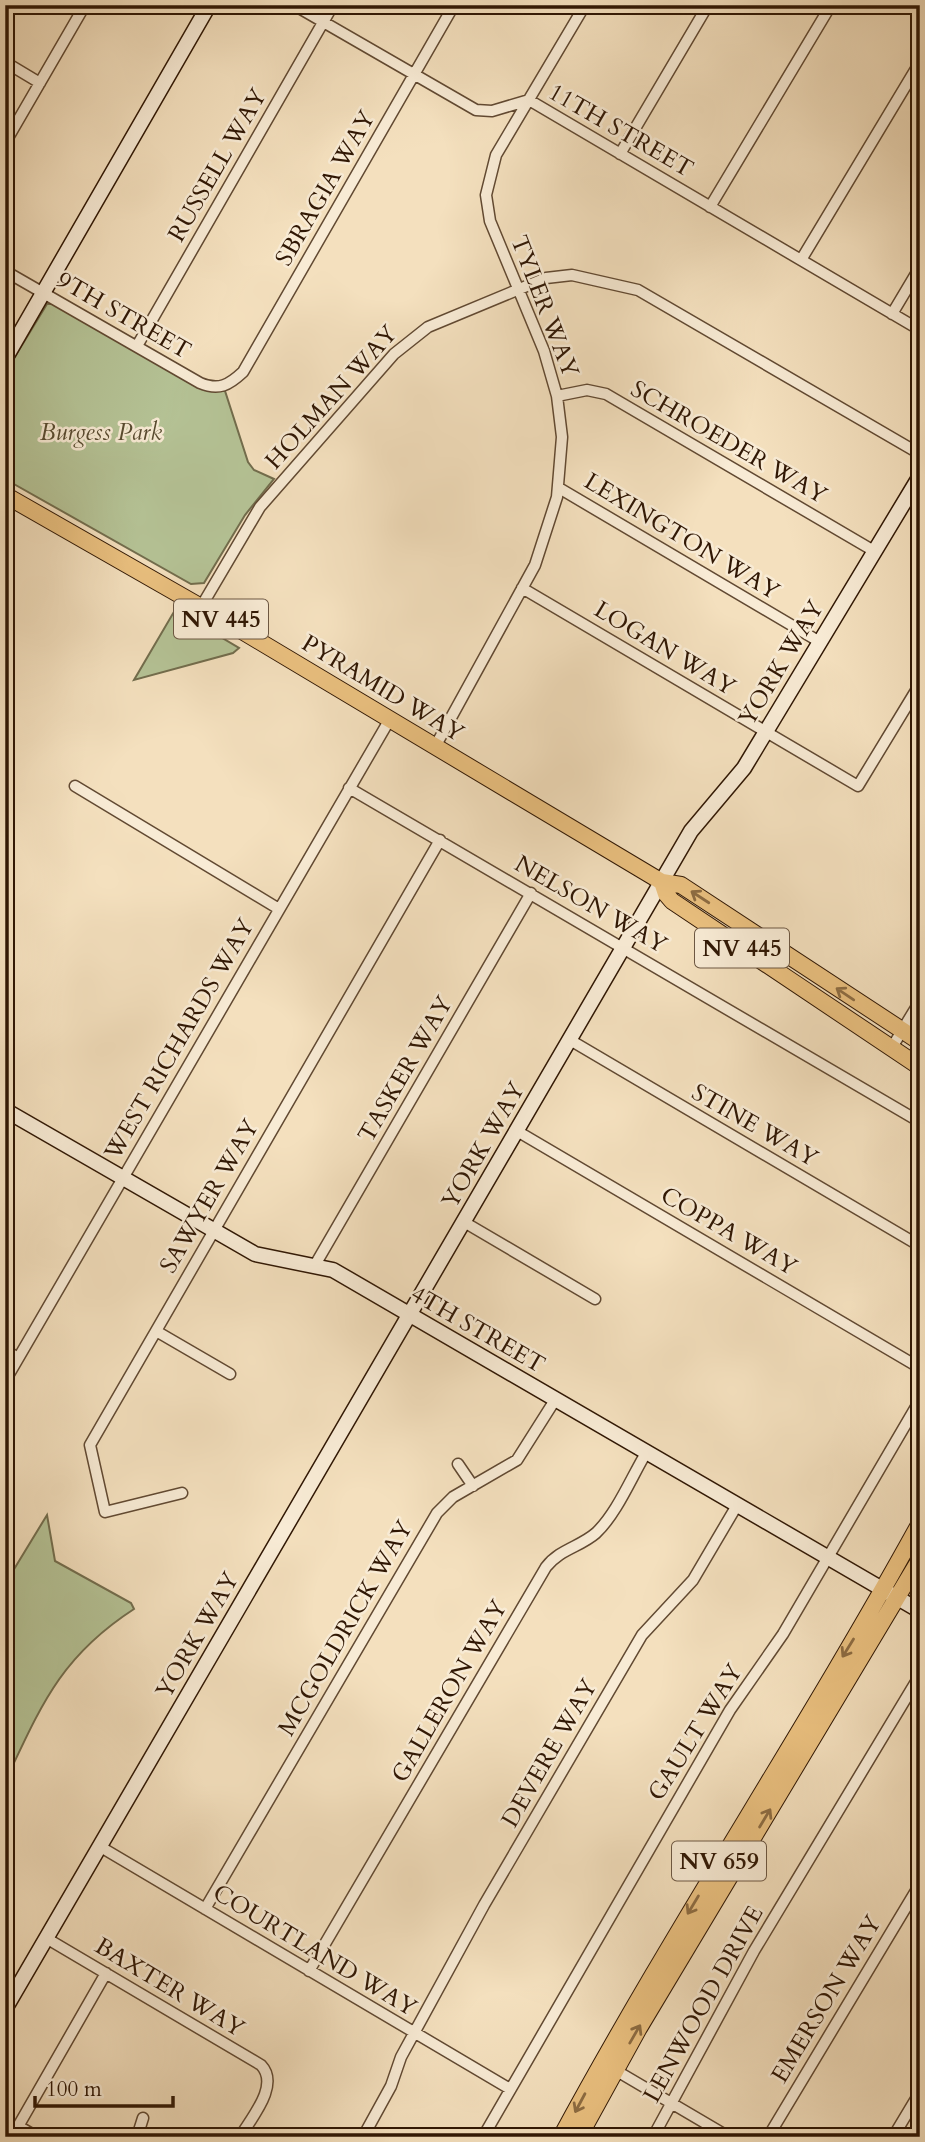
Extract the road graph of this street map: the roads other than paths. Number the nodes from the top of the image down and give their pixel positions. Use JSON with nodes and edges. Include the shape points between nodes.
{"nodes":[{"id":1,"x":85,"y":5,"type":"edge"},
{"id":2,"x":209,"y":5,"type":"edge"},
{"id":3,"x":294,"y":5,"type":"edge"},
{"id":4,"x":333,"y":5,"type":"edge"},
{"id":5,"x":454,"y":5,"type":"edge"},
{"id":6,"x":585,"y":5,"type":"edge"},
{"id":7,"x":708,"y":5,"type":"edge"},
{"id":8,"x":831,"y":5,"type":"edge"},
{"id":9,"x":323,"y":22,"type":"junction"},
{"id":10,"x":5,"y":61,"type":"edge"},
{"id":11,"x":920,"y":62,"type":"edge"},
{"id":12,"x":414,"y":75,"type":"junction"},
{"id":13,"x":40,"y":83,"type":"junction"},
{"id":14,"x":529,"y":100,"type":"junction"},
{"id":15,"x":5,"y":144,"type":"edge"},
{"id":16,"x":620,"y":153,"type":"junction"},
{"id":17,"x":710,"y":207,"type":"junction"},
{"id":18,"x":801,"y":260,"type":"junction"},
{"id":19,"x":920,"y":267,"type":"edge"},
{"id":20,"x":5,"y":271,"type":"edge"},
{"id":21,"x":518,"y":289,"type":"junction"},
{"id":22,"x":43,"y":292,"type":"junction"},
{"id":23,"x":892,"y":314,"type":"junction"},
{"id":24,"x":920,"y":330,"type":"edge"},
{"id":25,"x":137,"y":346,"type":"junction"},
{"id":26,"x":5,"y":359,"type":"edge"},
{"id":27,"x":225,"y":386,"type":"joint"},
{"id":28,"x":557,"y":396,"type":"junction"},
{"id":29,"x":920,"y":454,"type":"edge"},
{"id":30,"x":920,"y":476,"type":"edge"},
{"id":31,"x":559,"y":488,"type":"junction"},
{"id":32,"x":5,"y":495,"type":"edge"},
{"id":33,"x":874,"y":551,"type":"junction"},
{"id":34,"x":522,"y":588,"type":"junction"},
{"id":35,"x":201,"y":607,"type":"junction"},
{"id":36,"x":820,"y":642,"type":"junction"},
{"id":37,"x":920,"y":684,"type":"edge"},
{"id":38,"x":390,"y":719,"type":"junction"},
{"id":39,"x":766,"y":732,"type":"junction"},
{"id":40,"x":436,"y":746,"type":"junction"},
{"id":41,"x":75,"y":786,"type":"dead end"},
{"id":42,"x":349,"y":788,"type":"junction"},
{"id":43,"x":440,"y":840,"type":"junction"},
{"id":44,"x":662,"y":882,"type":"junction"},
{"id":45,"x":531,"y":893,"type":"junction"},
{"id":46,"x":279,"y":908,"type":"junction"},
{"id":47,"x":624,"y":947,"type":"junction"},
{"id":48,"x":920,"y":1001,"type":"edge"},
{"id":49,"x":902,"y":1031,"type":"junction"},
{"id":50,"x":570,"y":1040,"type":"junction"},
{"id":51,"x":920,"y":1042,"type":"edge"},
{"id":52,"x":891,"y":1049,"type":"junction"},
{"id":53,"x":920,"y":1067,"type":"edge"},
{"id":54,"x":5,"y":1110,"type":"edge"},
{"id":55,"x":920,"y":1122,"type":"edge"},
{"id":56,"x":517,"y":1131,"type":"junction"},
{"id":57,"x":123,"y":1178,"type":"junction"},
{"id":58,"x":464,"y":1222,"type":"junction"},
{"id":59,"x":214,"y":1231,"type":"junction"},
{"id":60,"x":920,"y":1246,"type":"edge"},
{"id":61,"x":315,"y":1265,"type":"junction"},
{"id":62,"x":595,"y":1299,"type":"dead end"},
{"id":63,"x":410,"y":1315,"type":"junction"},
{"id":64,"x":156,"y":1331,"type":"junction"},
{"id":65,"x":5,"y":1350,"type":"edge"},
{"id":66,"x":18,"y":1358,"type":"junction"},
{"id":67,"x":920,"y":1368,"type":"edge"},
{"id":68,"x":230,"y":1374,"type":"dead end"},
{"id":69,"x":5,"y":1381,"type":"edge"},
{"id":70,"x":555,"y":1400,"type":"junction"},
{"id":71,"x":920,"y":1400,"type":"edge"},
{"id":72,"x":646,"y":1453,"type":"junction"},
{"id":73,"x":458,"y":1464,"type":"dead end"},
{"id":74,"x":473,"y":1486,"type":"junction"},
{"id":75,"x":182,"y":1493,"type":"dead end"},
{"id":76,"x":736,"y":1507,"type":"junction"},
{"id":77,"x":920,"y":1523,"type":"edge"},
{"id":78,"x":828,"y":1558,"type":"junction"},
{"id":79,"x":920,"y":1559,"type":"edge"},
{"id":80,"x":883,"y":1589,"type":"junction"},
{"id":81,"x":897,"y":1597,"type":"junction"},
{"id":82,"x":920,"y":1611,"type":"edge"},
{"id":83,"x":920,"y":1675,"type":"edge"},
{"id":84,"x":99,"y":1846,"type":"junction"},
{"id":85,"x":920,"y":1884,"type":"edge"},
{"id":86,"x":205,"y":1909,"type":"junction"},
{"id":87,"x":46,"y":1938,"type":"junction"},
{"id":88,"x":309,"y":1971,"type":"junction"},
{"id":89,"x":106,"y":1973,"type":"junction"},
{"id":90,"x":5,"y":2009,"type":"edge"},
{"id":91,"x":414,"y":2033,"type":"junction"},
{"id":92,"x":609,"y":2066,"type":"junction"},
{"id":93,"x":510,"y":2090,"type":"junction"},
{"id":94,"x":920,"y":2092,"type":"edge"},
{"id":95,"x":673,"y":2102,"type":"junction"},
{"id":96,"x":143,"y":2118,"type":"dead end"},
{"id":97,"x":18,"y":2126,"type":"junction"},
{"id":98,"x":12,"y":2137,"type":"edge"},
{"id":99,"x":37,"y":2137,"type":"edge"},
{"id":100,"x":137,"y":2137,"type":"edge"},
{"id":101,"x":240,"y":2137,"type":"edge"},
{"id":102,"x":363,"y":2137,"type":"edge"},
{"id":103,"x":484,"y":2137,"type":"edge"},
{"id":104,"x":561,"y":2137,"type":"edge"},
{"id":105,"x":579,"y":2137,"type":"edge"},
{"id":106,"x":653,"y":2137,"type":"edge"},
{"id":107,"x":729,"y":2137,"type":"edge"},
{"id":108,"x":768,"y":2137,"type":"edge"},
{"id":109,"x":893,"y":2137,"type":"edge"}],
"edges":[{"from":1,"to":13,"type":"street"},
{"from":2,"to":22,"type":"street"},
{"from":3,"to":9,"type":"street","name":"11TH STREET"},
{"from":4,"to":9,"type":"street","name":"RUSSELL WAY"},
{"from":5,"to":12,"type":"street","name":"SBRAGIA WAY"},
{"from":6,"to":14,"type":"street","name":"TYLER WAY"},
{"from":7,"to":16,"type":"street"},
{"from":8,"to":17,"type":"street"},
{"from":9,"to":12,"type":"street","name":"11TH STREET"},
{"from":9,"to":25,"type":"street","name":"RUSSELL WAY"},
{"from":10,"to":13,"type":"street"},
{"from":11,"to":18,"type":"street"},
{"from":12,"to":14,"type":"street","name":"11TH STREET","via":[[476,110],[492,111]]},
{"from":12,"to":27,"type":"street","name":"SBRAGIA WAY","via":[[243,372]]},
{"from":13,"to":15,"type":"street"},
{"from":14,"to":16,"type":"street","name":"11TH STREET"},
{"from":14,"to":21,"type":"street","name":"TYLER WAY","via":[[490,169],[482,208]]},
{"from":16,"to":17,"type":"street","name":"11TH STREET"},
{"from":17,"to":18,"type":"street","name":"11TH STREET"},
{"from":18,"to":23,"type":"street","name":"11TH STREET"},
{"from":19,"to":23,"type":"street"},
{"from":20,"to":22,"type":"street","name":"9TH STREET"},
{"from":21,"to":28,"type":"street","name":"TYLER WAY"},
{"from":21,"to":29,"type":"street","name":"HOLMAN WAY","via":[[545,278],[572,275],[638,290]]},
{"from":21,"to":35,"type":"street","name":"HOLMAN WAY","via":[[428,327],[394,354],[260,507]]},
{"from":22,"to":25,"type":"street","name":"9TH STREET"},
{"from":22,"to":26,"type":"street"},
{"from":23,"to":24,"type":"street","name":"11TH STREET"},
{"from":25,"to":27,"type":"street","name":"9TH STREET","via":[[200,383]]},
{"from":28,"to":31,"type":"street","name":"TYLER WAY","via":[[562,437]]},
{"from":28,"to":33,"type":"street","name":"SCHROEDER WAY","via":[[587,390],[606,394]]},
{"from":30,"to":33,"type":"street","name":"YORK WAY"},
{"from":31,"to":34,"type":"street","name":"TYLER WAY","via":[[545,542]]},
{"from":31,"to":36,"type":"street","name":"LEXINGTON WAY"},
{"from":32,"to":35,"type":"main road","name":"PYRAMID WAY","number":"NV 445"},
{"from":33,"to":36,"type":"street","name":"YORK WAY"},
{"from":34,"to":39,"type":"street","name":"LOGAN WAY"},
{"from":34,"to":40,"type":"street","name":"TYLER WAY"},
{"from":35,"to":38,"type":"main road","name":"PYRAMID WAY","number":"NV 445"},
{"from":36,"to":39,"type":"street","name":"YORK WAY"},
{"from":37,"to":39,"type":"street","name":"LOGAN WAY","via":[[858,786]]},
{"from":38,"to":40,"type":"main road","name":"PYRAMID WAY","number":"NV 445"},
{"from":38,"to":42,"type":"street","name":"WEST RICHARDS WAY"},
{"from":39,"to":44,"type":"street","name":"YORK WAY","via":[[744,768],[691,831]]},
{"from":40,"to":44,"type":"main road","name":"PYRAMID WAY","number":"NV 445"},
{"from":41,"to":46,"type":"street"},
{"from":42,"to":43,"type":"street","name":"NELSON WAY"},
{"from":42,"to":46,"type":"street","name":"WEST RICHARDS WAY"},
{"from":43,"to":45,"type":"street","name":"NELSON WAY"},
{"from":43,"to":59,"type":"street","name":"SAWYER WAY"},
{"from":44,"to":47,"type":"street","name":"YORK WAY"},
{"from":49,"to":44,"type":"main road","name":"PYRAMID WAY","number":"NV 445","one_way":true,"via":[[681,885]]},
{"from":44,"to":52,"type":"main road","name":"PYRAMID WAY","number":"NV 445","via":[[672,901]]},
{"from":45,"to":47,"type":"street","name":"NELSON WAY"},
{"from":45,"to":61,"type":"street","name":"TASKER WAY"},
{"from":46,"to":57,"type":"street","name":"WEST RICHARDS WAY"},
{"from":47,"to":50,"type":"street","name":"YORK WAY"},
{"from":47,"to":55,"type":"street","name":"NELSON WAY"},
{"from":48,"to":49,"type":"street"},
{"from":49,"to":51,"type":"main road","name":"PYRAMID WAY","number":"NV 445"},
{"from":49,"to":52,"type":"street"},
{"from":50,"to":56,"type":"street","name":"YORK WAY"},
{"from":50,"to":60,"type":"street","name":"STINE WAY"},
{"from":52,"to":53,"type":"main road","name":"PYRAMID WAY","number":"NV 445"},
{"from":54,"to":57,"type":"street","name":"4TH STREET"},
{"from":56,"to":58,"type":"street","name":"YORK WAY"},
{"from":56,"to":67,"type":"street","name":"COPPA WAY"},
{"from":57,"to":59,"type":"street","name":"4TH STREET"},
{"from":57,"to":66,"type":"street","name":"WEST RICHARDS WAY"},
{"from":58,"to":62,"type":"street"},
{"from":58,"to":63,"type":"street","name":"YORK WAY"},
{"from":59,"to":61,"type":"street","name":"4TH STREET","via":[[255,1254]]},
{"from":59,"to":64,"type":"street","name":"SAWYER WAY"},
{"from":61,"to":63,"type":"street","name":"4TH STREET","via":[[333,1270]]},
{"from":63,"to":70,"type":"street","name":"4TH STREET"},
{"from":63,"to":84,"type":"street","name":"YORK WAY"},
{"from":64,"to":68,"type":"street"},
{"from":64,"to":75,"type":"street","name":"SAWYER WAY","via":[[89,1450],[105,1512]]},
{"from":65,"to":66,"type":"street"},
{"from":66,"to":69,"type":"street","name":"WEST RICHARDS WAY"},
{"from":70,"to":72,"type":"street","name":"4TH STREET"},
{"from":70,"to":74,"type":"street","name":"MCGOLDRICK WAY","via":[[517,1460]]},
{"from":71,"to":78,"type":"street","name":"GAULT WAY"},
{"from":72,"to":76,"type":"street","name":"4TH STREET"},
{"from":72,"to":88,"type":"street","name":"GALLERON WAY","via":[[604,1524],[546,1567]]},
{"from":73,"to":74,"type":"street"},
{"from":74,"to":86,"type":"street","name":"MCGOLDRICK WAY","via":[[453,1497],[438,1513]]},
{"from":76,"to":78,"type":"street","name":"4TH STREET"},
{"from":76,"to":91,"type":"street","name":"DEVERE WAY","via":[[692,1580],[642,1635]]},
{"from":77,"to":80,"type":"main road","number":"NV 659"},
{"from":78,"to":80,"type":"street","name":"4TH STREET"},
{"from":78,"to":93,"type":"street","name":"GAULT WAY","via":[[730,1710]]},
{"from":79,"to":81,"type":"main road","number":"NV 659"},
{"from":80,"to":81,"type":"street","name":"4TH STREET"},
{"from":80,"to":92,"type":"main road","number":"NV 659","one_way":true},
{"from":81,"to":82,"type":"street","name":"4TH STREET"},
{"from":92,"to":81,"type":"main road","number":"NV 659","one_way":true},
{"from":83,"to":95,"type":"street","name":"LENWOOD DRIVE","via":[[754,1951]]},
{"from":84,"to":86,"type":"street","name":"COURTLAND WAY"},
{"from":84,"to":87,"type":"street","name":"YORK WAY"},
{"from":85,"to":108,"type":"street","name":"EMERSON WAY"},
{"from":86,"to":88,"type":"street","name":"COURTLAND WAY"},
{"from":87,"to":89,"type":"street","name":"BAXTER WAY"},
{"from":87,"to":90,"type":"street","name":"YORK WAY"},
{"from":88,"to":91,"type":"street","name":"COURTLAND WAY"},
{"from":89,"to":97,"type":"street"},
{"from":89,"to":101,"type":"street","name":"BAXTER WAY","via":[[259,2063],[268,2077],[267,2090]]},
{"from":91,"to":93,"type":"street","name":"COURTLAND WAY"},
{"from":91,"to":102,"type":"street","name":"DEVERE WAY"},
{"from":92,"to":95,"type":"street"},
{"from":92,"to":104,"type":"main road","number":"NV 659","one_way":true},
{"from":92,"to":105,"type":"main road","number":"NV 659"},
{"from":93,"to":103,"type":"street","name":"GAULT WAY"},
{"from":94,"to":109,"type":"street"},
{"from":95,"to":106,"type":"street","name":"LENWOOD DRIVE"},
{"from":95,"to":107,"type":"street"},
{"from":96,"to":100,"type":"street"},
{"from":97,"to":98,"type":"street"},
{"from":97,"to":99,"type":"street"}]}
